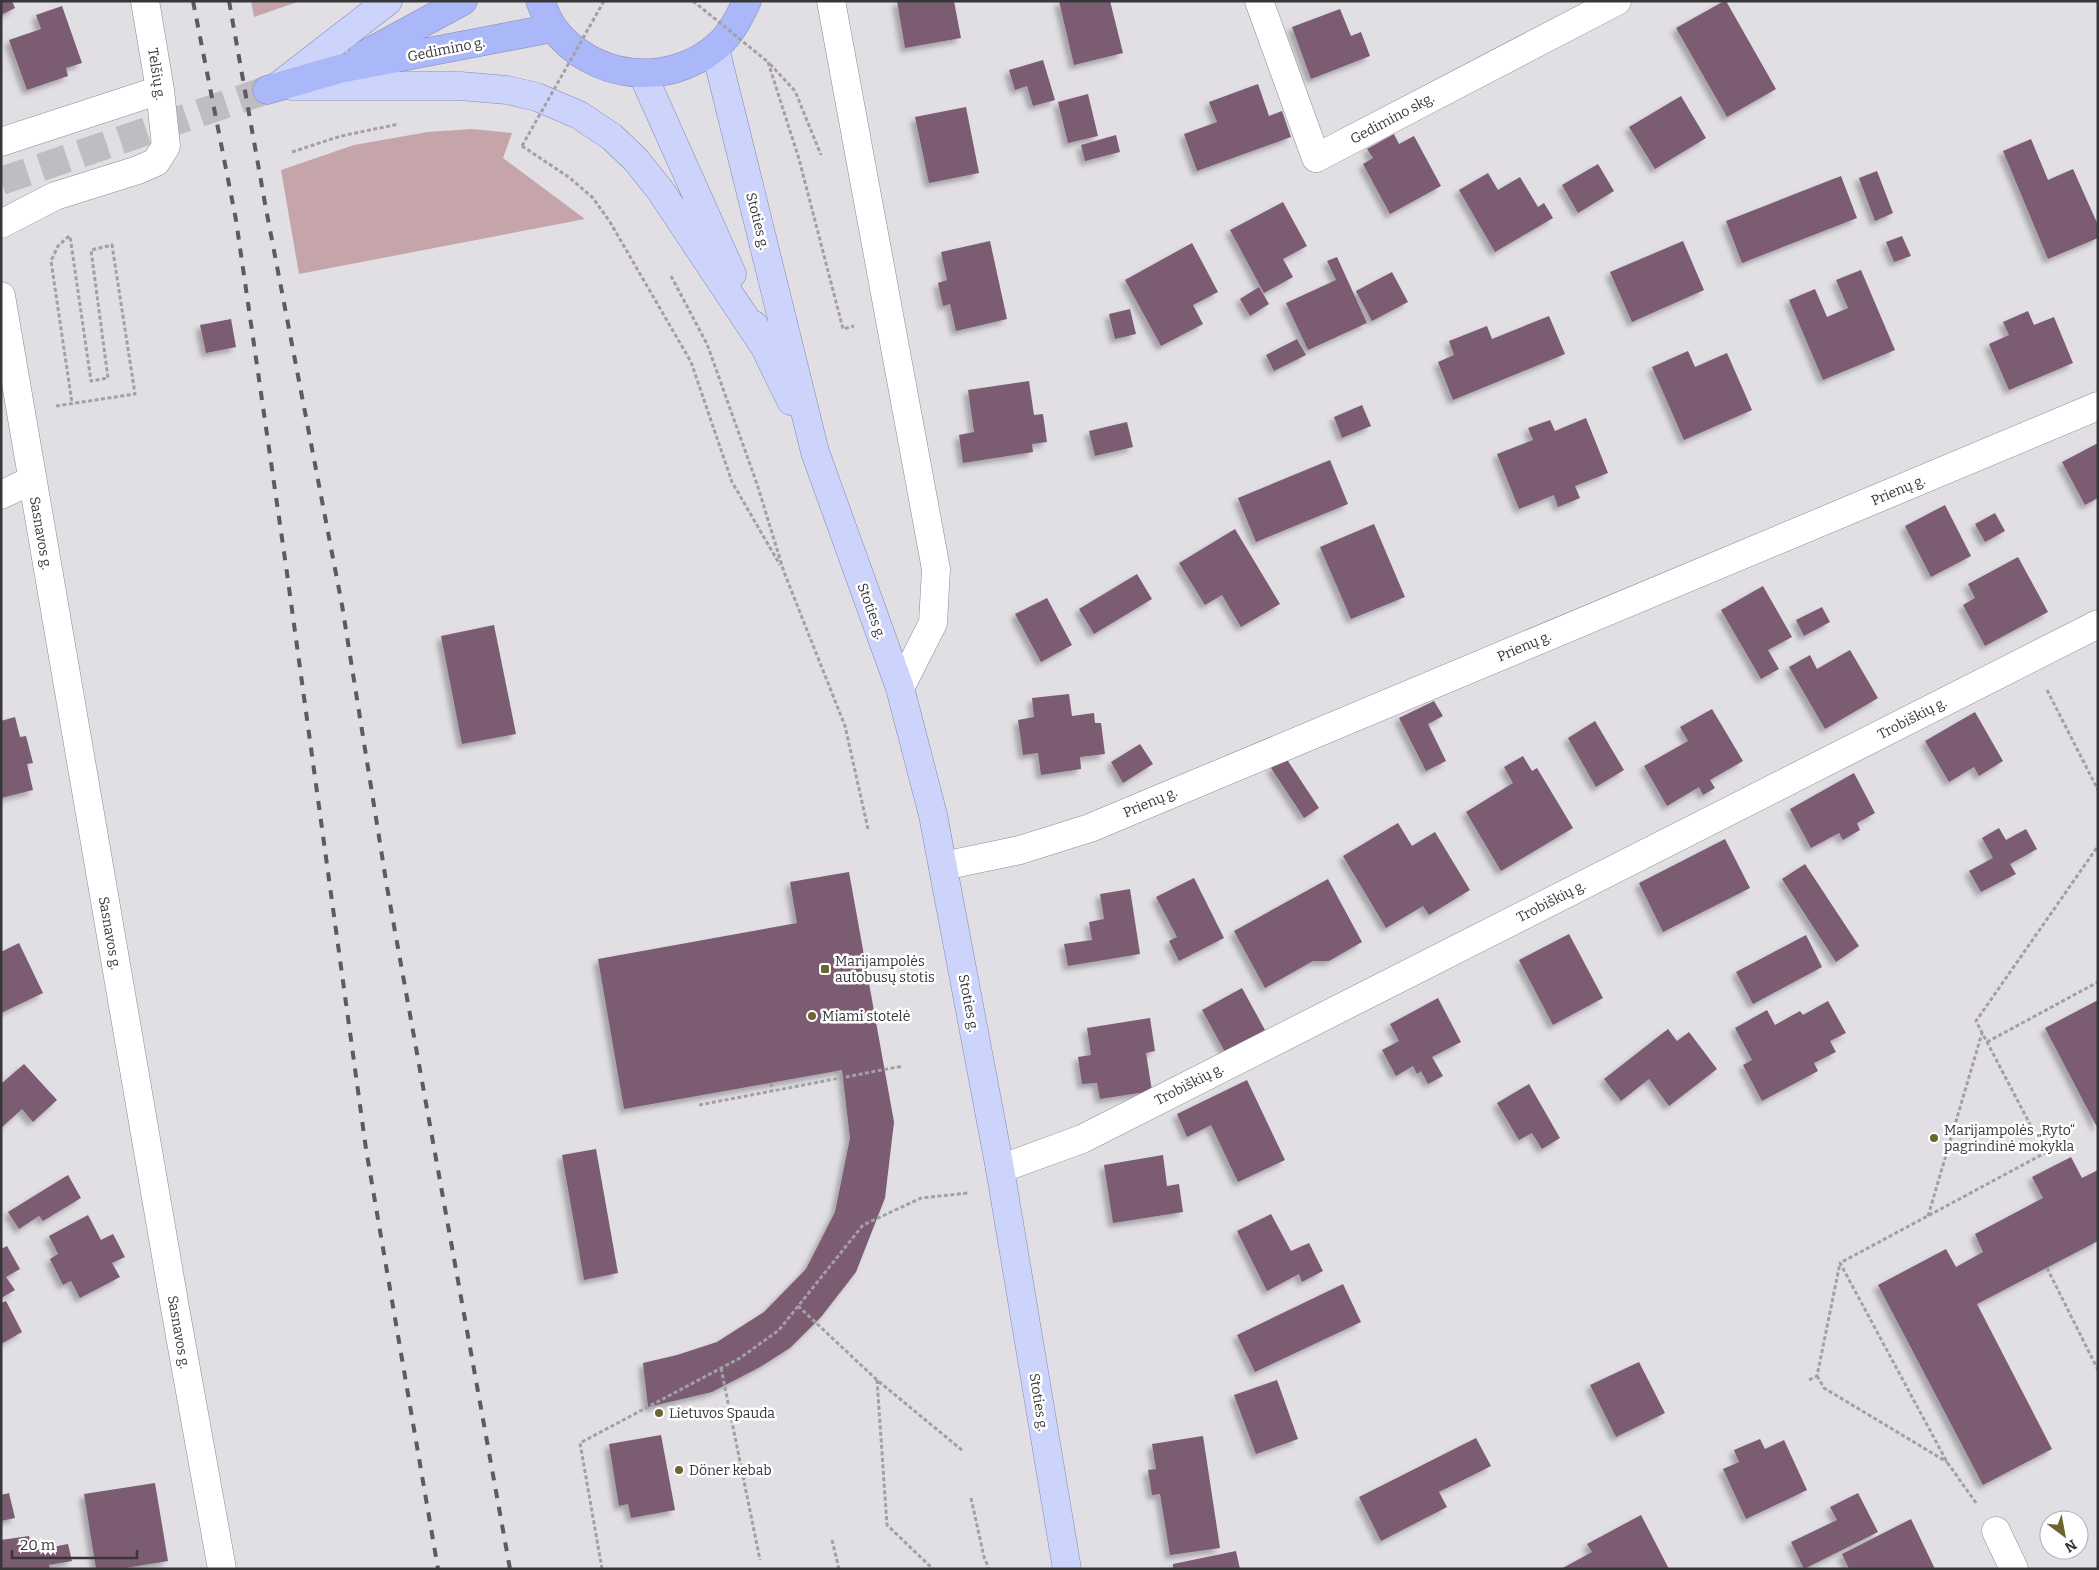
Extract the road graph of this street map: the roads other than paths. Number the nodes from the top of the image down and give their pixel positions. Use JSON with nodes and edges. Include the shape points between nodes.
{"nodes":[{"id":1,"x":145,"y":1,"type":"edge"},
{"id":2,"x":388,"y":1,"type":"edge"},
{"id":3,"x":463,"y":1,"type":"edge"},
{"id":4,"x":540,"y":1,"type":"edge"},
{"id":5,"x":747,"y":1,"type":"edge"},
{"id":6,"x":831,"y":1,"type":"edge"},
{"id":7,"x":1259,"y":1,"type":"edge"},
{"id":8,"x":1616,"y":1,"type":"edge"},
{"id":9,"x":554,"y":28,"type":"junction"},
{"id":10,"x":716,"y":48,"type":"junction"},
{"id":11,"x":339,"y":69,"type":"junction"},
{"id":12,"x":643,"y":74,"type":"junction"},
{"id":13,"x":273,"y":88,"type":"junction"},
{"id":14,"x":160,"y":90,"type":"junction"},
{"id":15,"x":1,"y":142,"type":"edge"},
{"id":16,"x":1,"y":224,"type":"edge"},
{"id":17,"x":1,"y":296,"type":"edge"},
{"id":18,"x":762,"y":343,"type":"junction"},
{"id":19,"x":2098,"y":406,"type":"edge"},
{"id":20,"x":815,"y":452,"type":"junction"},
{"id":21,"x":32,"y":480,"type":"junction"},
{"id":22,"x":1,"y":495,"type":"edge"},
{"id":23,"x":2098,"y":624,"type":"edge"},
{"id":24,"x":900,"y":688,"type":"junction"},
{"id":25,"x":944,"y":866,"type":"junction"},
{"id":26,"x":1001,"y":1179,"type":"junction"},
{"id":27,"x":1996,"y":1531,"type":"road end"},
{"id":28,"x":222,"y":1569,"type":"edge"},
{"id":29,"x":1067,"y":1569,"type":"edge"},
{"id":30,"x":2014,"y":1569,"type":"edge"}],
"edges":[{"from":1,"to":14,"type":"street","name":"Telšių g."},
{"from":2,"to":13,"type":"main road"},
{"from":3,"to":11,"type":"highway","name":"Gedimino g."},
{"from":4,"to":9,"type":"highway"},
{"from":5,"to":10,"type":"highway","via":[[737,24]]},
{"from":6,"to":24,"type":"street","via":[[936,569],[932,623]]},
{"from":7,"to":8,"type":"street","name":"Gedimino skg.","via":[[1316,158]]},
{"from":9,"to":11,"type":"highway","name":"Gedimino g."},
{"from":9,"to":12,"type":"highway","via":[[578,53],[609,69]]},
{"from":10,"to":12,"type":"highway","via":[[682,68]]},
{"from":10,"to":20,"type":"main road","name":"Stoties g."},
{"from":11,"to":13,"type":"highway","name":"Gedimino g."},
{"from":12,"to":18,"type":"main road","name":"Stoties g."},
{"from":13,"to":18,"type":"main road","via":[[460,86],[507,90],[579,115],[612,137],[660,190]]},
{"from":14,"to":15,"type":"street"},
{"from":14,"to":16,"type":"street","name":"Telšių g.","via":[[166,146],[156,162],[55,196]]},
{"from":17,"to":21,"type":"street","name":"Sasnavos g."},
{"from":18,"to":20,"type":"main road","name":"Stoties g."},
{"from":19,"to":25,"type":"street","name":"Prienų g.","via":[[1090,828],[1020,850]]},
{"from":20,"to":24,"type":"main road","name":"Stoties g."},
{"from":21,"to":22,"type":"street"},
{"from":21,"to":28,"type":"street","name":"Sasnavos g."},
{"from":23,"to":26,"type":"street","name":"Trobiškių g."},
{"from":24,"to":25,"type":"main road","name":"Stoties g."},
{"from":25,"to":26,"type":"main road","name":"Stoties g."},
{"from":26,"to":29,"type":"main road","name":"Stoties g."},
{"from":27,"to":30,"type":"street"}]}
